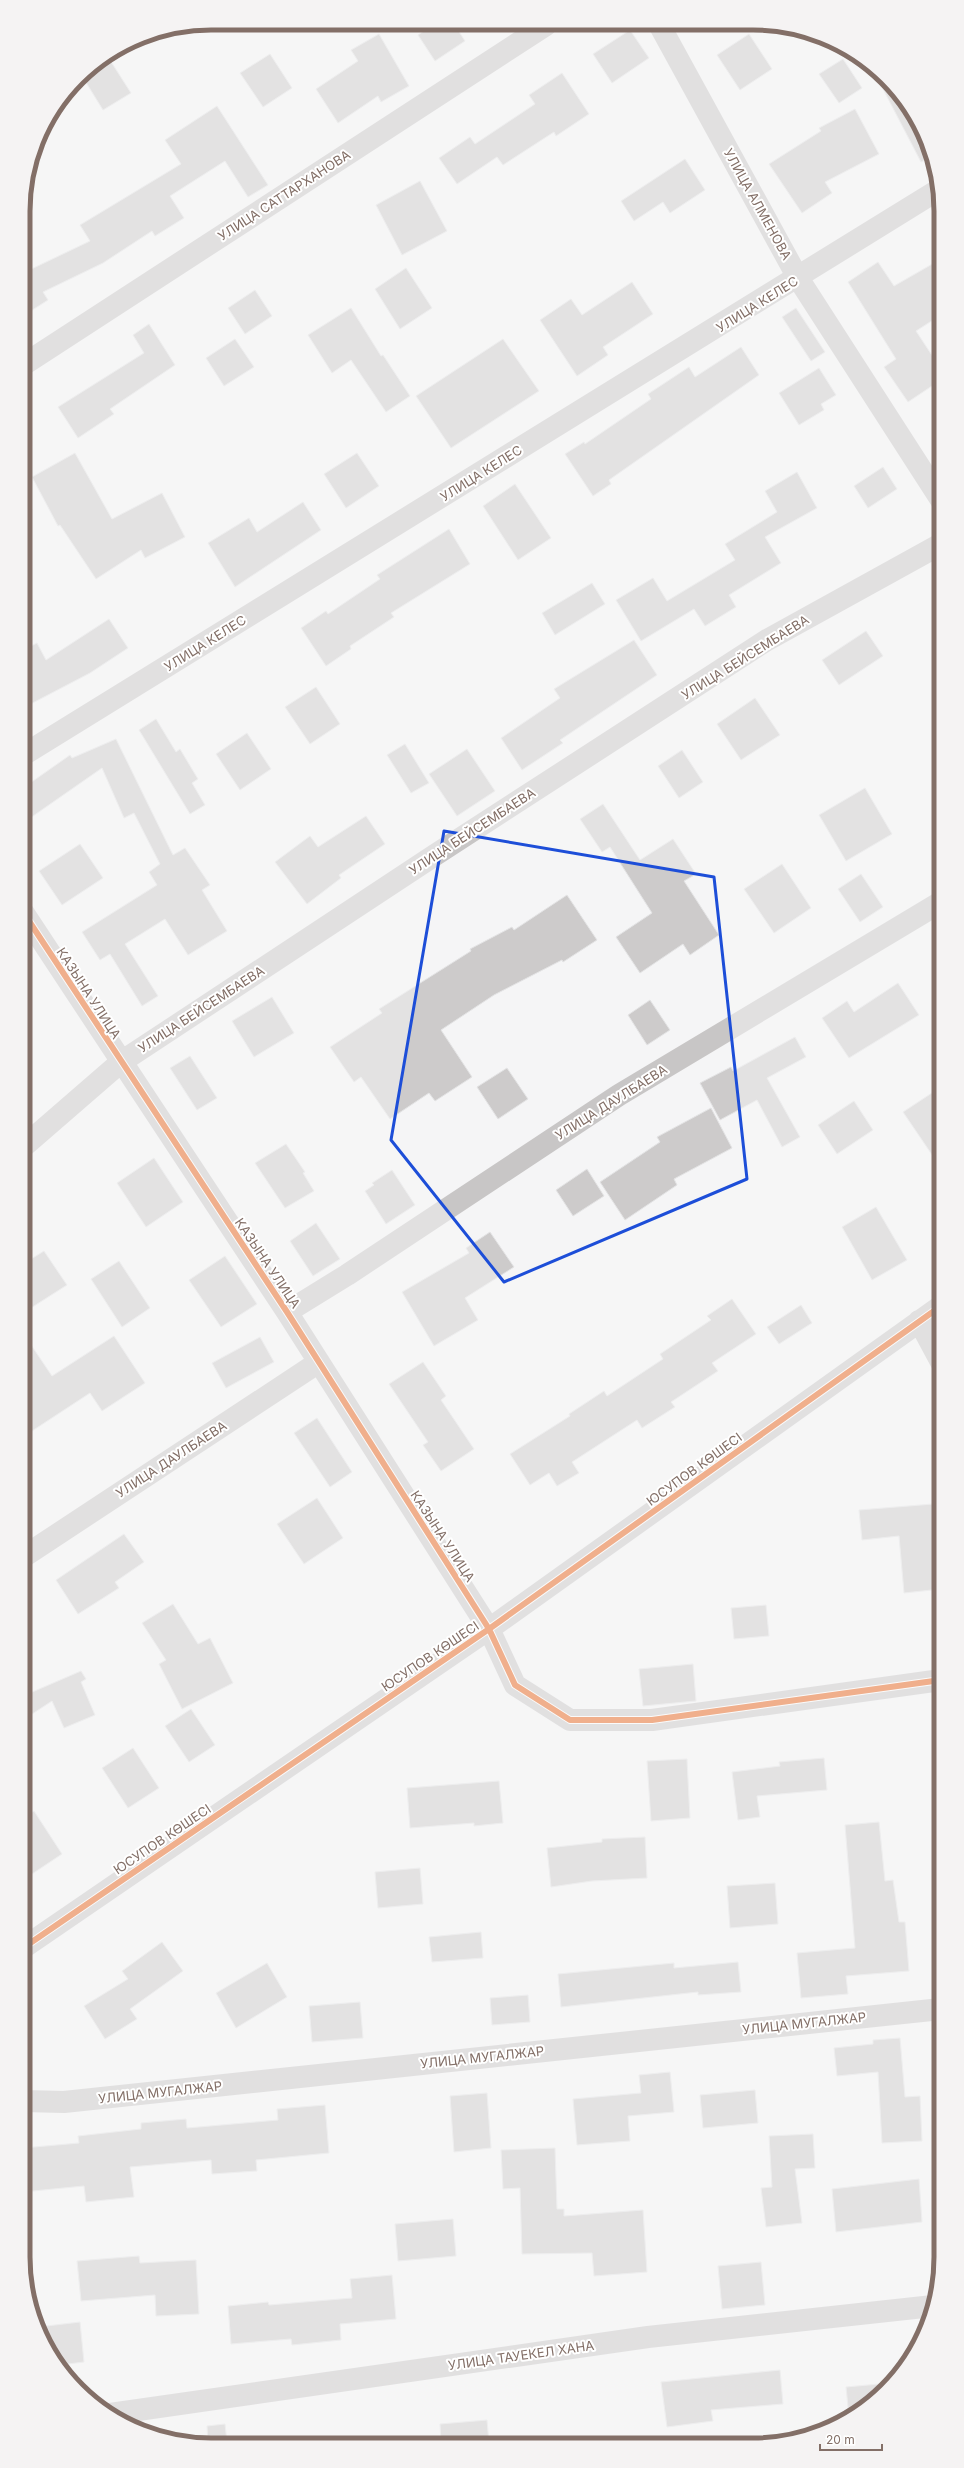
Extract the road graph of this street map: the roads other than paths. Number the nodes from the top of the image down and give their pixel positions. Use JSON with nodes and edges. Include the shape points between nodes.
{"nodes":[{"id":1,"x":538,"y":30,"type":"edge"},
{"id":2,"x":662,"y":30,"type":"edge"},
{"id":3,"x":933,"y":193,"type":"edge"},
{"id":4,"x":798,"y":278,"type":"junction"},
{"id":5,"x":30,"y":361,"type":"edge"},
{"id":6,"x":934,"y":489,"type":"edge"},
{"id":7,"x":934,"y":548,"type":"edge"},
{"id":8,"x":30,"y":751,"type":"edge"},
{"id":9,"x":934,"y":906,"type":"edge"},
{"id":10,"x":30,"y":923,"type":"edge"},
{"id":11,"x":121,"y":1062,"type":"junction"},
{"id":12,"x":30,"y":1141,"type":"edge"},
{"id":13,"x":934,"y":1311,"type":"edge"},
{"id":14,"x":287,"y":1312,"type":"junction"},
{"id":15,"x":919,"y":1321,"type":"junction"},
{"id":16,"x":934,"y":1349,"type":"edge"},
{"id":17,"x":319,"y":1362,"type":"junction"},
{"id":18,"x":30,"y":1551,"type":"edge"},
{"id":19,"x":489,"y":1629,"type":"junction"},
{"id":20,"x":934,"y":1681,"type":"edge"},
{"id":21,"x":30,"y":1943,"type":"edge"},
{"id":22,"x":934,"y":2010,"type":"edge"},
{"id":23,"x":30,"y":2101,"type":"edge"},
{"id":24,"x":927,"y":2307,"type":"edge"},
{"id":25,"x":118,"y":2413,"type":"edge"}],
"edges":[{"from":1,"to":5,"type":"street","name":"УЛИЦА САТТАРХАНОВА"},
{"from":2,"to":4,"type":"street","name":"УЛИЦА АЛМЕНОВА"},
{"from":3,"to":4,"type":"street","name":"УЛИЦА КЕЛЕС"},
{"from":4,"to":6,"type":"street","name":"УЛИЦА АЛМЕНОВА"},
{"from":4,"to":8,"type":"street","name":"УЛИЦА КЕЛЕС"},
{"from":7,"to":11,"type":"street","name":"УЛИЦА БЕЙСЕМБАЕВА","via":[[767,640]]},
{"from":9,"to":14,"type":"street","name":"УЛИЦА ДАУЛБАЕВА","via":[[619,1095]]},
{"from":10,"to":11,"type":"street","name":"КАЗЫНА УЛИЦА"},
{"from":11,"to":12,"type":"street","name":"УЛИЦА БЕЙСЕМБАЕВА"},
{"from":11,"to":14,"type":"street","name":"КАЗЫНА УЛИЦА"},
{"from":13,"to":15,"type":"street","name":"ЮСУПОВ КӨШЕСІ"},
{"from":14,"to":17,"type":"street","name":"КАЗЫНА УЛИЦА"},
{"from":15,"to":16,"type":"street"},
{"from":15,"to":19,"type":"street","name":"ЮСУПОВ КӨШЕСІ"},
{"from":17,"to":18,"type":"street","name":"УЛИЦА ДАУЛБАЕВА"},
{"from":17,"to":19,"type":"street","name":"КАЗЫНА УЛИЦА"},
{"from":19,"to":20,"type":"street","name":"КАЗЫНА УЛИЦА","via":[[515,1685],[570,1720],[652,1720]]},
{"from":19,"to":21,"type":"street","name":"ЮСУПОВ КӨШЕСІ"},
{"from":22,"to":23,"type":"street","name":"УЛИЦА МУГАЛЖАР","via":[[64,2102]]},
{"from":24,"to":25,"type":"street","name":"УЛИЦА ТАУЕКЕЛ ХАНА","via":[[648,2337]]}]}
